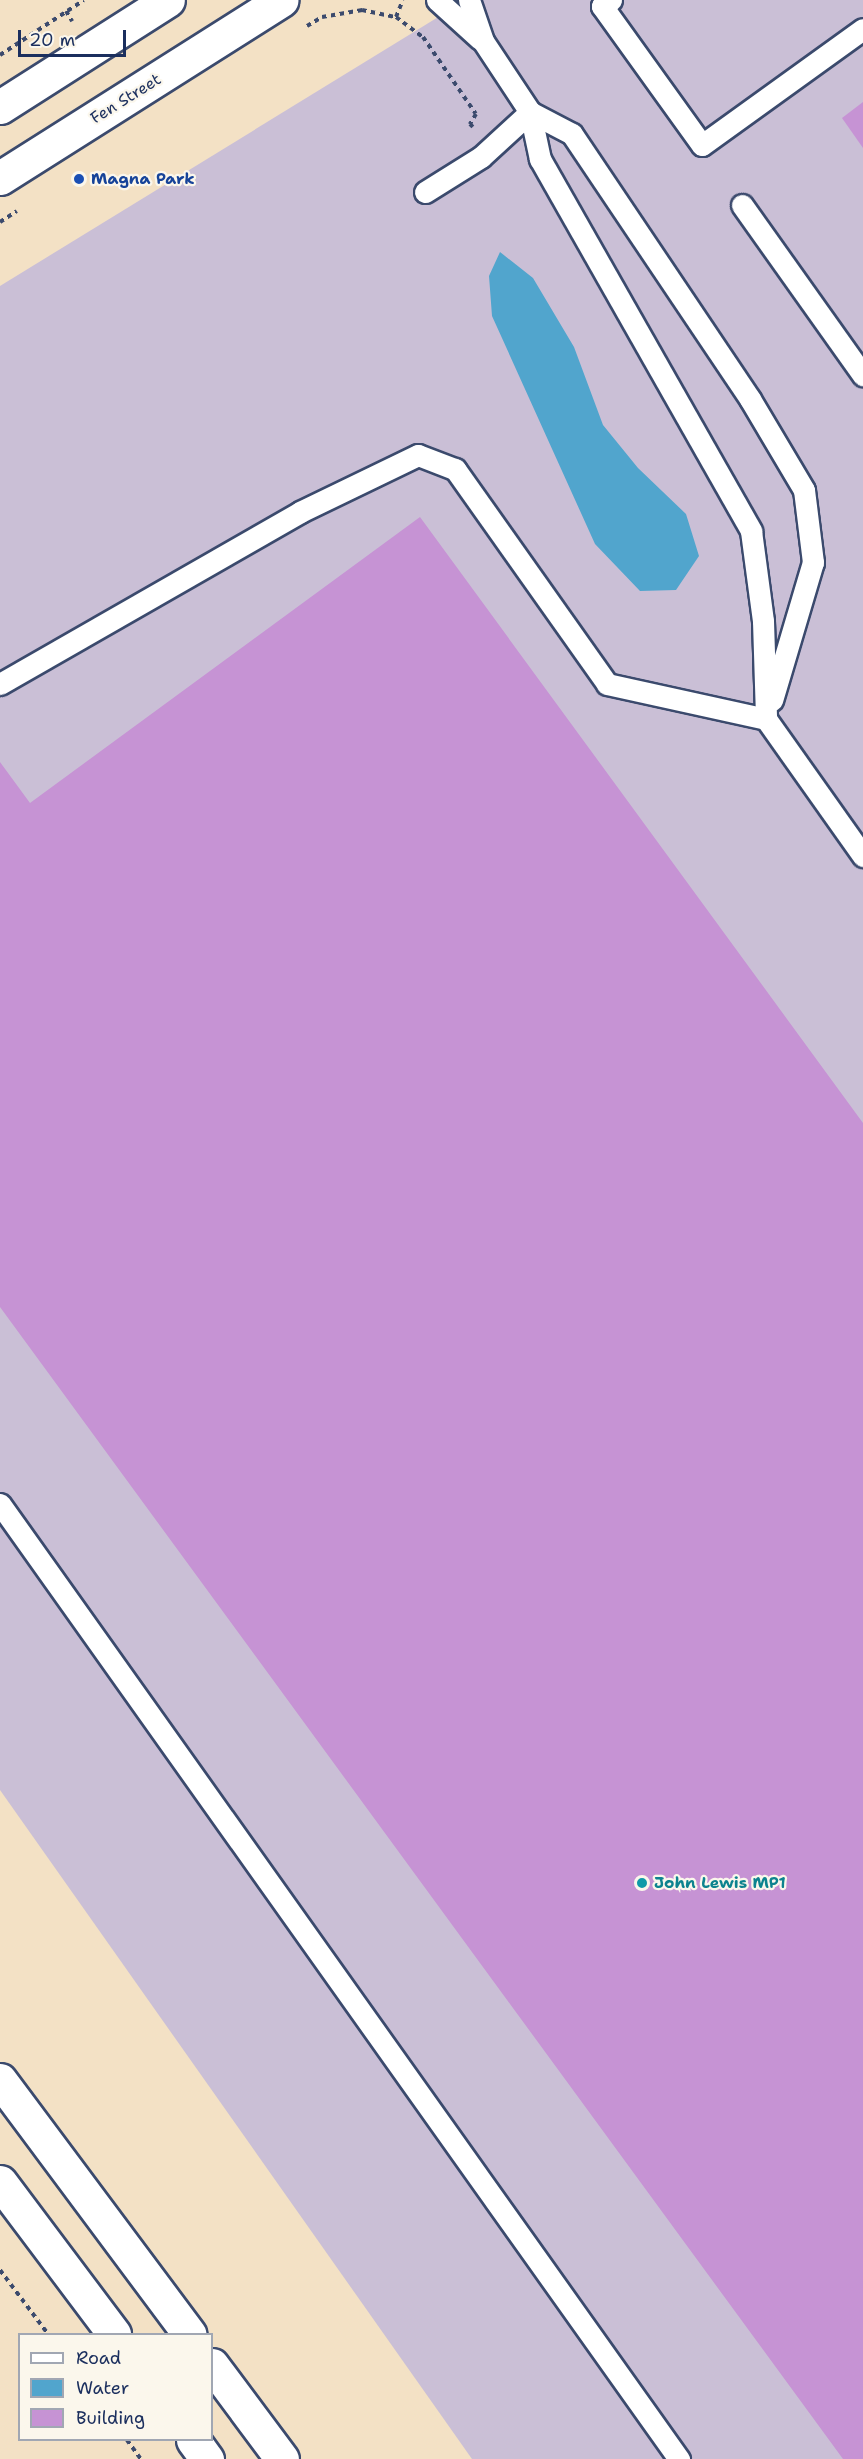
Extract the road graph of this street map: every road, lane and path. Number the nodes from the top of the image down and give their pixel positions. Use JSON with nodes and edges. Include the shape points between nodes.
{"nodes":[{"id":1,"x":84,"y":0,"type":"edge"},
{"id":2,"x":168,"y":0,"type":"edge"},
{"id":3,"x":282,"y":0,"type":"edge"},
{"id":4,"x":403,"y":0,"type":"edge"},
{"id":5,"x":437,"y":0,"type":"edge"},
{"id":6,"x":469,"y":0,"type":"edge"},
{"id":7,"x":611,"y":0,"type":"edge"},
{"id":8,"x":139,"y":11,"type":"edge"},
{"id":9,"x":396,"y":17,"type":"junction"},
{"id":10,"x":863,"y":29,"type":"edge"},
{"id":11,"x":302,"y":30,"type":"dead end"},
{"id":12,"x":483,"y":41,"type":"junction"},
{"id":13,"x":0,"y":55,"type":"edge"},
{"id":14,"x":0,"y":107,"type":"edge"},
{"id":15,"x":530,"y":112,"type":"junction"},
{"id":16,"x":489,"y":150,"type":"junction"},
{"id":17,"x":0,"y":178,"type":"edge"},
{"id":18,"x":425,"y":192,"type":"dead end"},
{"id":19,"x":742,"y":205,"type":"dead end"},
{"id":20,"x":19,"y":209,"type":"dead end"},
{"id":21,"x":0,"y":222,"type":"edge"},
{"id":22,"x":863,"y":375,"type":"edge"},
{"id":23,"x":0,"y":684,"type":"edge"},
{"id":24,"x":766,"y":719,"type":"junction"},
{"id":25,"x":863,"y":856,"type":"edge"},
{"id":26,"x":0,"y":1504,"type":"edge"},
{"id":27,"x":0,"y":2080,"type":"edge"},
{"id":28,"x":0,"y":2182,"type":"edge"},
{"id":29,"x":0,"y":2270,"type":"edge"},
{"id":30,"x":47,"y":2333,"type":"edge"},
{"id":31,"x":113,"y":2333,"type":"edge"},
{"id":32,"x":188,"y":2333,"type":"edge"},
{"id":33,"x":213,"y":2365,"type":"edge"},
{"id":34,"x":128,"y":2441,"type":"edge"},
{"id":35,"x":194,"y":2441,"type":"edge"},
{"id":36,"x":141,"y":2459,"type":"edge"},
{"id":37,"x":207,"y":2459,"type":"edge"},
{"id":38,"x":282,"y":2459,"type":"edge"},
{"id":39,"x":679,"y":2459,"type":"edge"}],
"edges":[{"from":1,"to":13,"type":"path"},
{"from":2,"to":8,"type":"main road"},
{"from":3,"to":17,"type":"main road","name":"Fen Street"},
{"from":4,"to":9,"type":"path"},
{"from":5,"to":12,"type":"lane"},
{"from":6,"to":12,"type":"lane"},
{"from":7,"to":10,"type":"lane","via":[[602,6],[702,145]]},
{"from":8,"to":14,"type":"main road"},
{"from":9,"to":11,"type":"path","via":[[362,10],[322,17]]},
{"from":9,"to":16,"type":"path","via":[[423,37],[476,114],[470,124]]},
{"from":12,"to":15,"type":"lane"},
{"from":15,"to":16,"type":"lane"},
{"from":15,"to":24,"type":"lane","via":[[540,159],[751,531],[763,621]]},
{"from":15,"to":24,"type":"lane","via":[[572,134],[750,399],[804,489],[813,562]]},
{"from":16,"to":18,"type":"lane"},
{"from":19,"to":22,"type":"lane"},
{"from":20,"to":21,"type":"path"},
{"from":23,"to":24,"type":"lane","via":[[300,512],[418,455],[455,469],[607,684]]},
{"from":24,"to":25,"type":"lane"},
{"from":26,"to":39,"type":"lane"},
{"from":27,"to":32,"type":"main road"},
{"from":28,"to":31,"type":"main road"},
{"from":29,"to":30,"type":"path"},
{"from":33,"to":38,"type":"main road"},
{"from":34,"to":36,"type":"path"},
{"from":35,"to":37,"type":"main road"}]}
